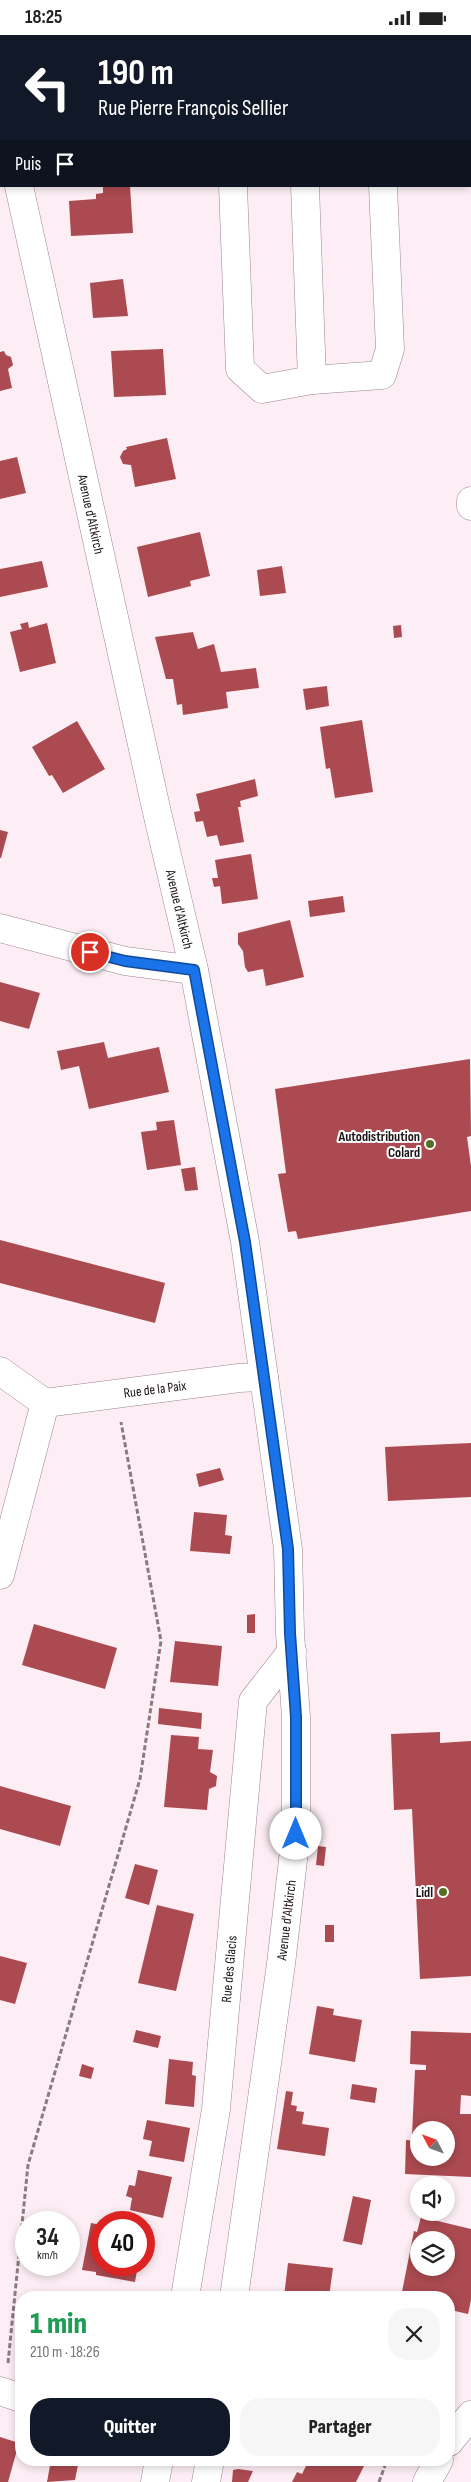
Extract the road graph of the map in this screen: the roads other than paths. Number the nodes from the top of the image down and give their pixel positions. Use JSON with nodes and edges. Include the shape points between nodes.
{"nodes":[{"id":1,"x":19,"y":187,"type":"edge"},
{"id":2,"x":233,"y":187,"type":"edge"},
{"id":3,"x":304,"y":187,"type":"edge"},
{"id":4,"x":383,"y":187,"type":"edge"},
{"id":5,"x":312,"y":380,"type":"junction"},
{"id":6,"x":471,"y":501,"type":"edge"},
{"id":7,"x":471,"y":506,"type":"edge"},
{"id":8,"x":0,"y":928,"type":"edge"},
{"id":9,"x":194,"y":970,"type":"junction"},
{"id":10,"x":0,"y":1371,"type":"edge"},
{"id":11,"x":264,"y":1377,"type":"junction"},
{"id":12,"x":46,"y":1403,"type":"junction"},
{"id":13,"x":0,"y":1575,"type":"edge"},
{"id":14,"x":292,"y":1651,"type":"junction"},
{"id":15,"x":186,"y":2291,"type":"edge"},
{"id":16,"x":235,"y":2291,"type":"edge"},
{"id":17,"x":471,"y":2415,"type":"edge"},
{"id":18,"x":455,"y":2435,"type":"edge"},
{"id":19,"x":158,"y":2466,"type":"edge"},
{"id":20,"x":209,"y":2466,"type":"edge"},
{"id":21,"x":436,"y":2466,"type":"edge"},
{"id":22,"x":155,"y":2482,"type":"edge"},
{"id":23,"x":206,"y":2482,"type":"edge"},
{"id":24,"x":427,"y":2482,"type":"edge"}],
"edges":[{"from":1,"to":9,"type":"street","name":"Avenue d'Altkirch"},
{"from":2,"to":5,"type":"street","via":[[240,369],[262,389]]},
{"from":3,"to":5,"type":"street"},
{"from":4,"to":5,"type":"street","via":[[390,349],[382,375]]},
{"from":6,"to":7,"type":"street"},
{"from":8,"to":9,"type":"street","via":[[125,961]]},
{"from":9,"to":11,"type":"street","name":"Avenue d'Altkirch","via":[[245,1242]]},
{"from":10,"to":12,"type":"street"},
{"from":11,"to":12,"type":"street","name":"Rue de la Paix"},
{"from":11,"to":14,"type":"street","name":"Avenue d'Altkirch","via":[[288,1549]]},
{"from":12,"to":13,"type":"street"},
{"from":14,"to":15,"type":"street","name":"Rue des Glacis","via":[[253,1701],[216,2109]]},
{"from":14,"to":16,"type":"street","name":"Avenue d'Altkirch","via":[[296,1717],[296,1834]]},
{"from":17,"to":18,"type":"street"},
{"from":19,"to":22,"type":"street"},
{"from":20,"to":23,"type":"street"},
{"from":21,"to":24,"type":"street"}]}
